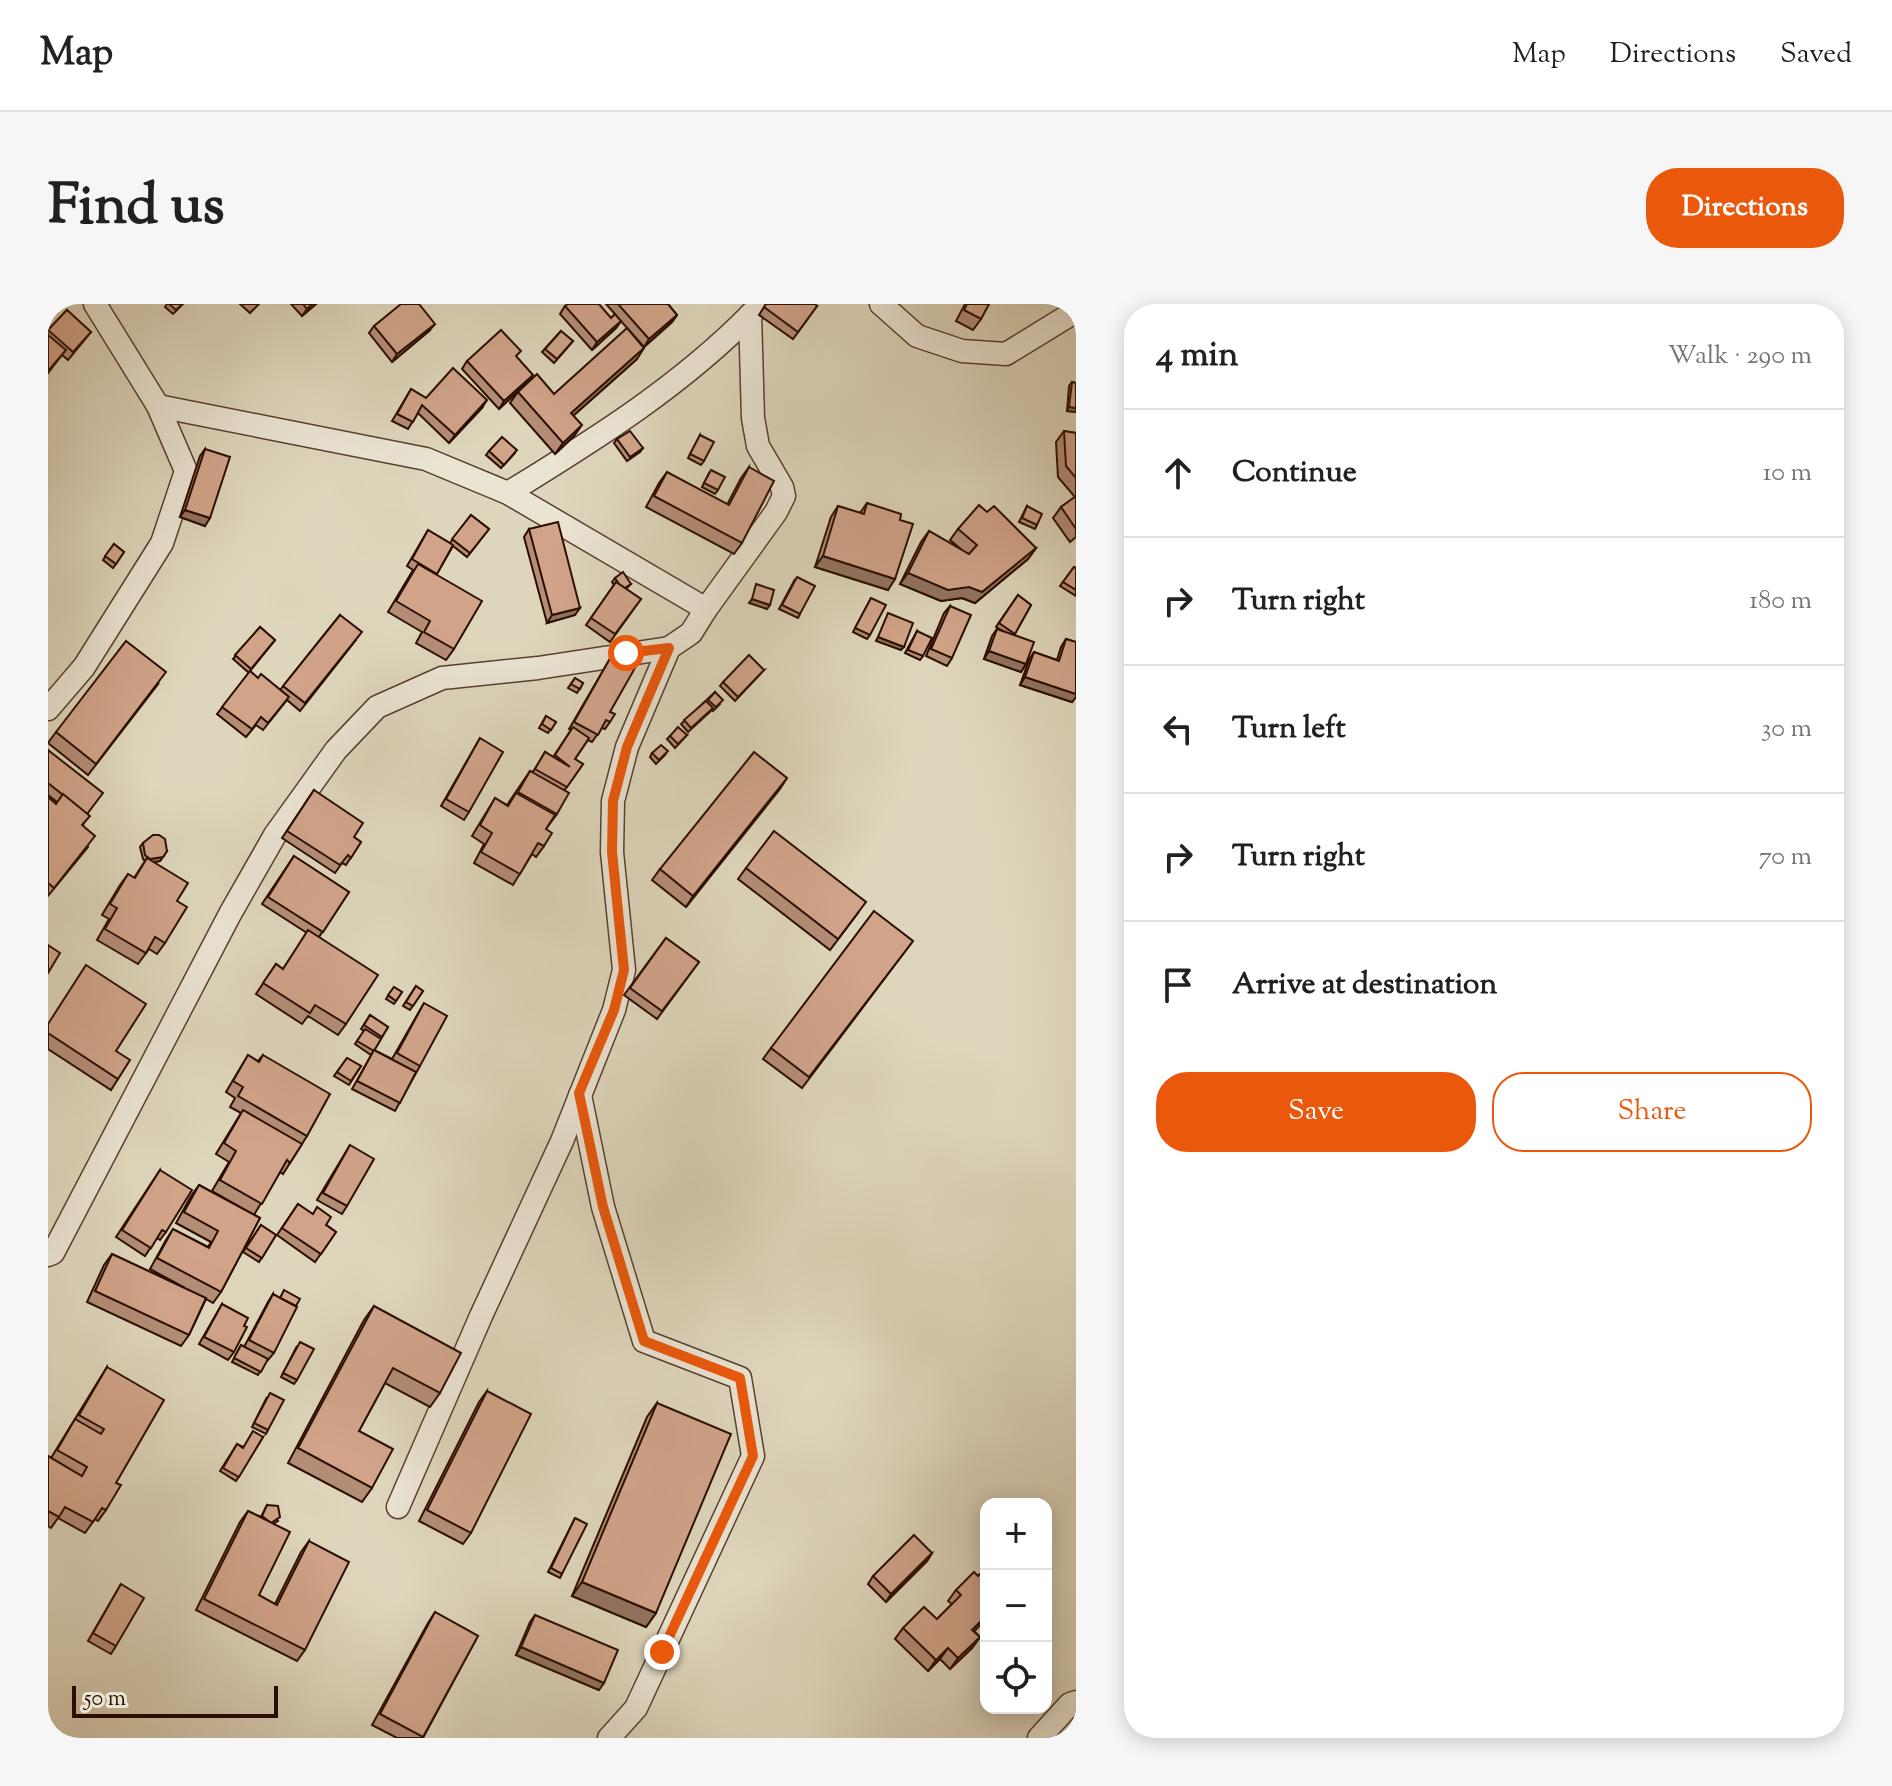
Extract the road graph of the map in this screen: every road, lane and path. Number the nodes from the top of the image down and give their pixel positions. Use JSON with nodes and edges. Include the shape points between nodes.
{"nodes":[{"id":1,"x":95,"y":304,"type":"edge"},
{"id":2,"x":881,"y":304,"type":"edge"},
{"id":3,"x":756,"y":310,"type":"edge"},
{"id":4,"x":1076,"y":311,"type":"edge"},
{"id":5,"x":158,"y":406,"type":"junction"},
{"id":6,"x":508,"y":493,"type":"junction"},
{"id":7,"x":706,"y":609,"type":"junction"},
{"id":8,"x":669,"y":648,"type":"junction"},
{"id":9,"x":48,"y":709,"type":"edge"},
{"id":10,"x":579,"y":1093,"type":"junction"},
{"id":11,"x":48,"y":1255,"type":"edge"},
{"id":12,"x":398,"y":1507,"type":"dead end"},
{"id":13,"x":1076,"y":1702,"type":"edge"},
{"id":14,"x":609,"y":1738,"type":"edge"},
{"id":15,"x":1039,"y":1738,"type":"edge"}],
"edges":[{"from":1,"to":5,"type":"street"},
{"from":2,"to":4,"type":"street","via":[[917,336],[962,351],[1006,354]]},
{"from":3,"to":6,"type":"street","via":[[672,386]]},
{"from":3,"to":7,"type":"street","via":[[753,418],[758,446],[784,496]]},
{"from":5,"to":6,"type":"street","via":[[426,459]]},
{"from":5,"to":9,"type":"street","via":[[186,471],[162,543],[84,667]]},
{"from":6,"to":7,"type":"street"},
{"from":7,"to":8,"type":"street","via":[[691,633]]},
{"from":8,"to":10,"type":"street","via":[[627,747],[613,801],[612,852],[624,970],[614,1010]]},
{"from":8,"to":11,"type":"street","via":[[442,678],[377,707],[336,750],[275,835]]},
{"from":10,"to":12,"type":"street"},
{"from":10,"to":14,"type":"street","via":[[603,1207],[644,1341],[740,1378],[753,1456],[636,1708]]},
{"from":13,"to":15,"type":"street"}]}
